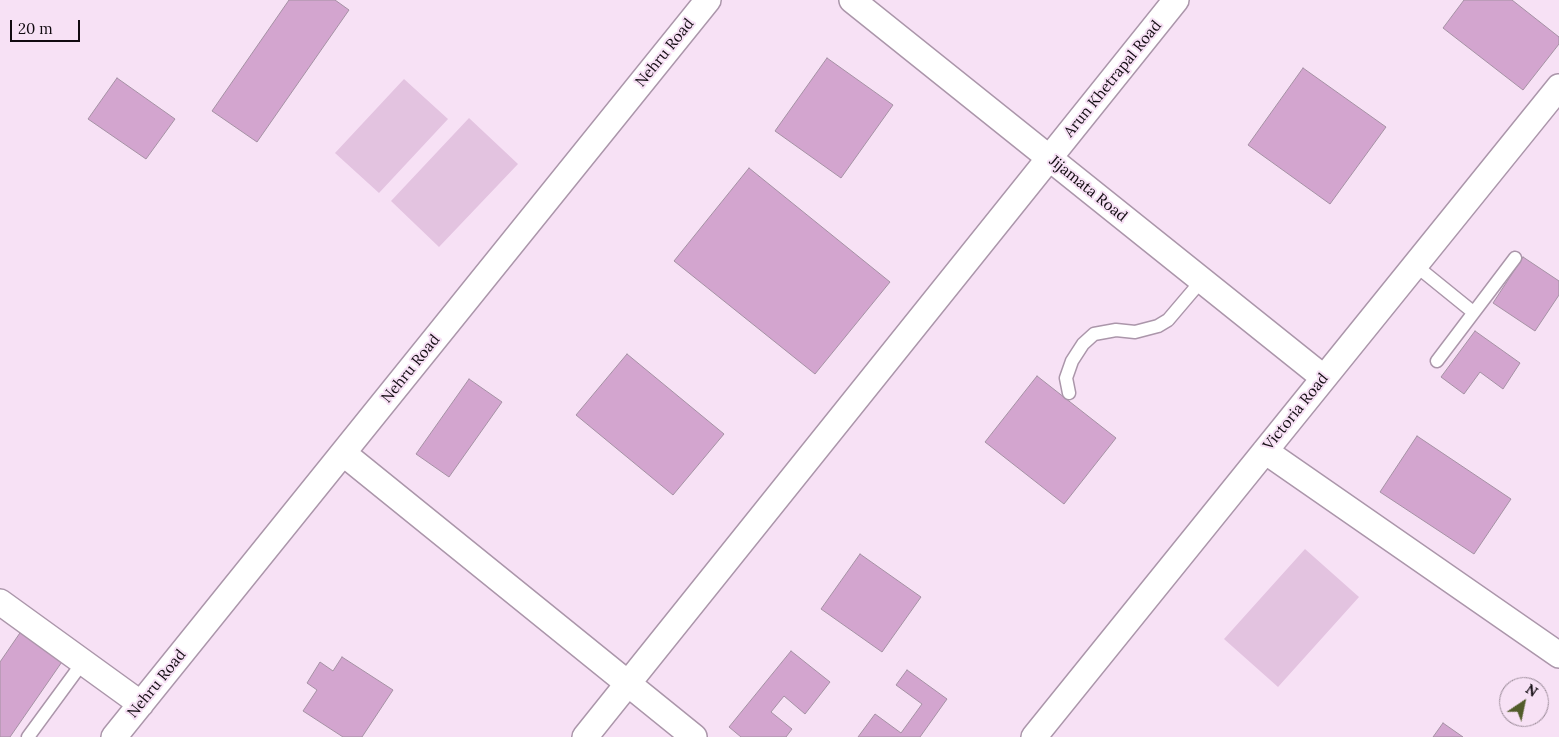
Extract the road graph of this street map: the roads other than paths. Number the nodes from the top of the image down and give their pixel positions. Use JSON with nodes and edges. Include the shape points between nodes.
{"nodes":[{"id":1,"x":708,"y":0,"type":"edge"},
{"id":2,"x":852,"y":0,"type":"edge"},
{"id":3,"x":1176,"y":0,"type":"edge"},
{"id":4,"x":1559,"y":88,"type":"edge"},
{"id":5,"x":1049,"y":158,"type":"junction"},
{"id":6,"x":1515,"y":258,"type":"dead end"},
{"id":7,"x":1415,"y":265,"type":"junction"},
{"id":8,"x":1202,"y":280,"type":"junction"},
{"id":9,"x":1473,"y":312,"type":"junction"},
{"id":10,"x":1436,"y":361,"type":"dead end"},
{"id":11,"x":1324,"y":378,"type":"junction"},
{"id":12,"x":1069,"y":393,"type":"dead end"},
{"id":13,"x":1265,"y":451,"type":"junction"},
{"id":14,"x":343,"y":453,"type":"junction"},
{"id":15,"x":0,"y":602,"type":"edge"},
{"id":16,"x":1559,"y":655,"type":"edge"},
{"id":17,"x":83,"y":662,"type":"junction"},
{"id":18,"x":627,"y":683,"type":"junction"},
{"id":19,"x":141,"y":704,"type":"junction"},
{"id":20,"x":28,"y":737,"type":"edge"},
{"id":21,"x":114,"y":737,"type":"edge"},
{"id":22,"x":585,"y":737,"type":"edge"},
{"id":23,"x":694,"y":737,"type":"edge"},
{"id":24,"x":1034,"y":737,"type":"edge"}],
"edges":[{"from":1,"to":14,"type":"street","name":"Nehru Road"},
{"from":2,"to":5,"type":"street","name":"Jijamata Road"},
{"from":3,"to":5,"type":"street","name":"Arun Khetrapal Road"},
{"from":4,"to":7,"type":"street","name":"Victoria Road"},
{"from":5,"to":8,"type":"street","name":"Jijamata Road"},
{"from":5,"to":18,"type":"street","name":"Arun Khetrapal Road"},
{"from":6,"to":9,"type":"lane"},
{"from":7,"to":9,"type":"lane"},
{"from":7,"to":11,"type":"street","name":"Victoria Road"},
{"from":8,"to":11,"type":"street","name":"Jijamata Road"},
{"from":8,"to":12,"type":"lane","via":[[1168,320],[1158,326],[1135,332],[1116,330],[1094,334],[1072,361],[1066,378]]},
{"from":9,"to":10,"type":"lane"},
{"from":11,"to":13,"type":"street","name":"Victoria Road"},
{"from":13,"to":16,"type":"street"},
{"from":13,"to":24,"type":"street","name":"Victoria Road"},
{"from":14,"to":18,"type":"street"},
{"from":14,"to":19,"type":"street","name":"Nehru Road"},
{"from":15,"to":17,"type":"street"},
{"from":17,"to":19,"type":"street"},
{"from":17,"to":20,"type":"lane"},
{"from":18,"to":22,"type":"street","name":"Arun Khetrapal Road"},
{"from":18,"to":23,"type":"street"},
{"from":19,"to":21,"type":"street","name":"Nehru Road"}]}
